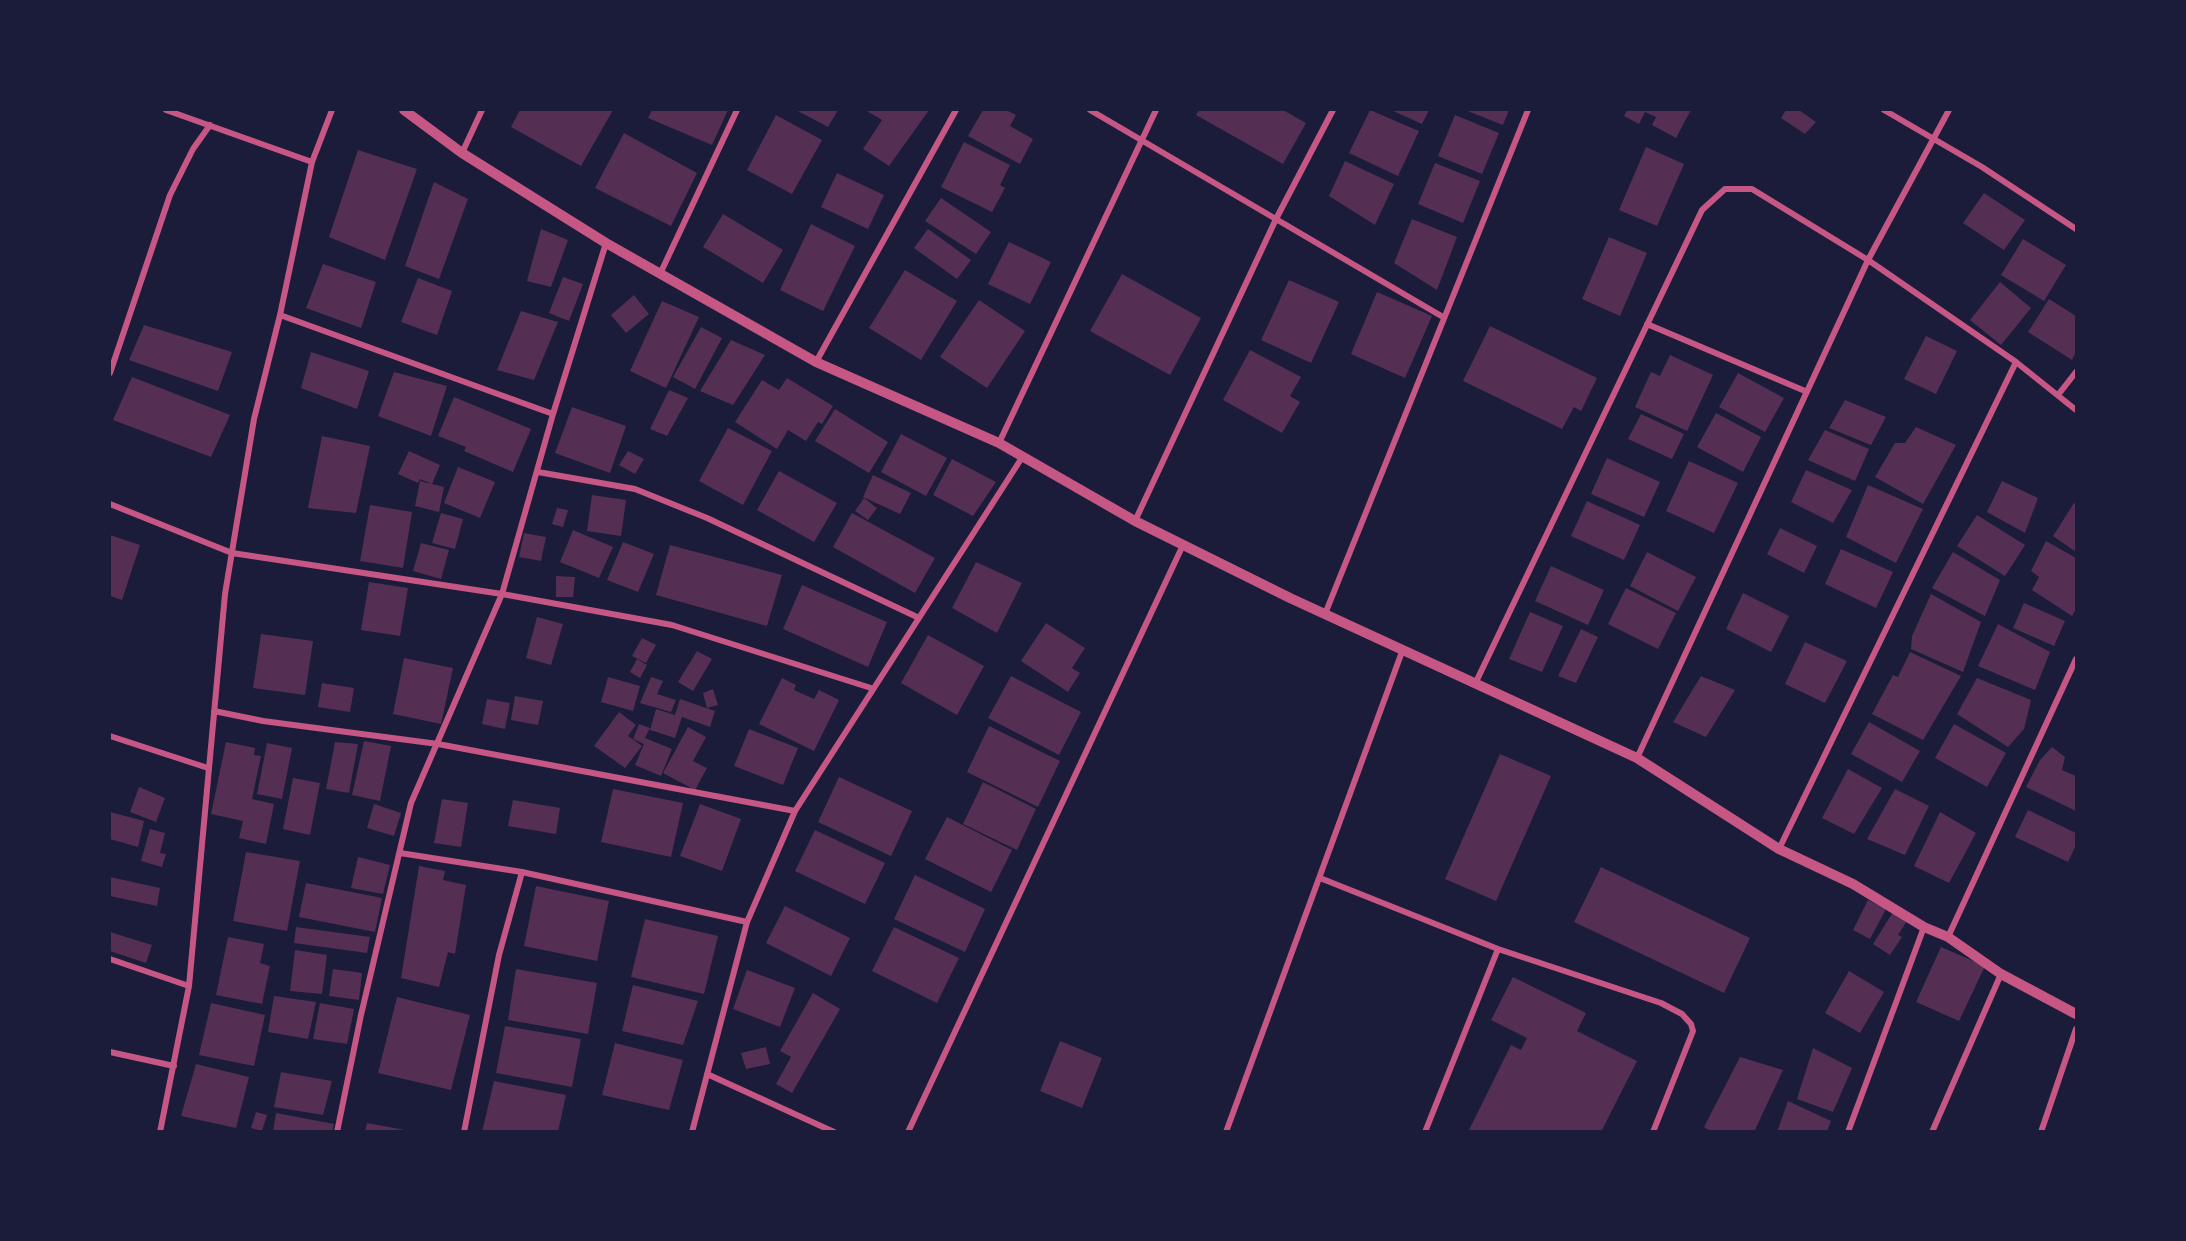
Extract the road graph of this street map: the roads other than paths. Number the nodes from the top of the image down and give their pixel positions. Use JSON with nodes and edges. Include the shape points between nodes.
{"nodes":[{"id":1,"x":166,"y":110,"type":"edge"},
{"id":2,"x":332,"y":110,"type":"edge"},
{"id":3,"x":404,"y":110,"type":"edge"},
{"id":4,"x":482,"y":110,"type":"edge"},
{"id":5,"x":737,"y":110,"type":"edge"},
{"id":6,"x":956,"y":110,"type":"edge"},
{"id":7,"x":1090,"y":110,"type":"edge"},
{"id":8,"x":1156,"y":110,"type":"edge"},
{"id":9,"x":1333,"y":110,"type":"edge"},
{"id":10,"x":1528,"y":110,"type":"edge"},
{"id":11,"x":1884,"y":110,"type":"edge"},
{"id":12,"x":1949,"y":110,"type":"edge"},
{"id":13,"x":210,"y":125,"type":"junction"},
{"id":14,"x":1933,"y":139,"type":"junction"},
{"id":15,"x":1140,"y":140,"type":"junction"},
{"id":16,"x":462,"y":153,"type":"junction"},
{"id":17,"x":312,"y":162,"type":"junction"},
{"id":18,"x":1276,"y":219,"type":"junction"},
{"id":19,"x":2076,"y":229,"type":"edge"},
{"id":20,"x":606,"y":243,"type":"junction"},
{"id":21,"x":1868,"y":260,"type":"junction"},
{"id":22,"x":660,"y":274,"type":"junction"},
{"id":23,"x":280,"y":315,"type":"junction"},
{"id":24,"x":1443,"y":317,"type":"junction"},
{"id":25,"x":1647,"y":324,"type":"junction"},
{"id":26,"x":816,"y":362,"type":"junction"},
{"id":27,"x":2016,"y":362,"type":"junction"},
{"id":28,"x":2076,"y":372,"type":"edge"},
{"id":29,"x":110,"y":373,"type":"edge"},
{"id":30,"x":1805,"y":391,"type":"junction"},
{"id":31,"x":2058,"y":395,"type":"junction"},
{"id":32,"x":2076,"y":410,"type":"edge"},
{"id":33,"x":553,"y":414,"type":"junction"},
{"id":34,"x":999,"y":443,"type":"junction"},
{"id":35,"x":1023,"y":456,"type":"junction"},
{"id":36,"x":538,"y":472,"type":"junction"},
{"id":37,"x":110,"y":504,"type":"edge"},
{"id":38,"x":1135,"y":520,"type":"junction"},
{"id":39,"x":1183,"y":544,"type":"junction"},
{"id":40,"x":232,"y":553,"type":"junction"},
{"id":41,"x":502,"y":594,"type":"junction"},
{"id":42,"x":1325,"y":614,"type":"junction"},
{"id":43,"x":917,"y":618,"type":"junction"},
{"id":44,"x":1404,"y":649,"type":"junction"},
{"id":45,"x":2076,"y":659,"type":"edge"},
{"id":46,"x":1475,"y":684,"type":"junction"},
{"id":47,"x":871,"y":688,"type":"junction"},
{"id":48,"x":214,"y":711,"type":"junction"},
{"id":49,"x":110,"y":736,"type":"edge"},
{"id":50,"x":438,"y":744,"type":"junction"},
{"id":51,"x":1636,"y":758,"type":"junction"},
{"id":52,"x":208,"y":768,"type":"junction"},
{"id":53,"x":795,"y":810,"type":"junction"},
{"id":54,"x":1779,"y":849,"type":"junction"},
{"id":55,"x":400,"y":853,"type":"junction"},
{"id":56,"x":522,"y":872,"type":"junction"},
{"id":57,"x":1320,"y":878,"type":"junction"},
{"id":58,"x":747,"y":922,"type":"junction"},
{"id":59,"x":1924,"y":927,"type":"junction"},
{"id":60,"x":1948,"y":937,"type":"junction"},
{"id":61,"x":1498,"y":949,"type":"junction"},
{"id":62,"x":110,"y":959,"type":"edge"},
{"id":63,"x":2001,"y":974,"type":"junction"},
{"id":64,"x":189,"y":986,"type":"junction"},
{"id":65,"x":2076,"y":1014,"type":"edge"},
{"id":66,"x":2076,"y":1029,"type":"edge"},
{"id":67,"x":110,"y":1052,"type":"edge"},
{"id":68,"x":174,"y":1066,"type":"junction"},
{"id":69,"x":707,"y":1074,"type":"junction"},
{"id":70,"x":160,"y":1131,"type":"edge"},
{"id":71,"x":337,"y":1131,"type":"edge"},
{"id":72,"x":464,"y":1131,"type":"edge"},
{"id":73,"x":692,"y":1131,"type":"edge"},
{"id":74,"x":834,"y":1131,"type":"edge"},
{"id":75,"x":908,"y":1131,"type":"edge"},
{"id":76,"x":1226,"y":1131,"type":"edge"},
{"id":77,"x":1425,"y":1131,"type":"edge"},
{"id":78,"x":1653,"y":1131,"type":"edge"},
{"id":79,"x":1848,"y":1131,"type":"edge"},
{"id":80,"x":1932,"y":1131,"type":"edge"},
{"id":81,"x":2041,"y":1131,"type":"edge"}],
"edges":[{"from":1,"to":13,"type":"street"},
{"from":2,"to":17,"type":"street"},
{"from":3,"to":16,"type":"street"},
{"from":4,"to":16,"type":"street"},
{"from":5,"to":22,"type":"street"},
{"from":6,"to":26,"type":"street"},
{"from":7,"to":15,"type":"street"},
{"from":8,"to":15,"type":"street"},
{"from":9,"to":18,"type":"street"},
{"from":10,"to":24,"type":"street"},
{"from":11,"to":14,"type":"street"},
{"from":12,"to":14,"type":"street"},
{"from":13,"to":17,"type":"street"},
{"from":13,"to":29,"type":"street","via":[[193,149],[171,195]]},
{"from":14,"to":19,"type":"street","via":[[1982,166]]},
{"from":14,"to":21,"type":"street"},
{"from":15,"to":18,"type":"street"},
{"from":15,"to":34,"type":"street"},
{"from":16,"to":20,"type":"street"},
{"from":17,"to":23,"type":"street"},
{"from":18,"to":24,"type":"street"},
{"from":18,"to":38,"type":"street"},
{"from":20,"to":22,"type":"street"},
{"from":20,"to":33,"type":"street"},
{"from":21,"to":25,"type":"street","via":[[1752,189],[1725,189],[1702,210]]},
{"from":21,"to":27,"type":"street"},
{"from":21,"to":30,"type":"street"},
{"from":22,"to":26,"type":"street"},
{"from":23,"to":33,"type":"street"},
{"from":23,"to":40,"type":"street","via":[[254,419]]},
{"from":24,"to":42,"type":"street"},
{"from":25,"to":30,"type":"street"},
{"from":25,"to":46,"type":"street"},
{"from":26,"to":34,"type":"street"},
{"from":27,"to":31,"type":"street"},
{"from":27,"to":54,"type":"street"},
{"from":28,"to":31,"type":"street"},
{"from":30,"to":51,"type":"street"},
{"from":31,"to":32,"type":"street"},
{"from":33,"to":36,"type":"street"},
{"from":34,"to":35,"type":"street"},
{"from":35,"to":38,"type":"street"},
{"from":35,"to":43,"type":"street"},
{"from":36,"to":41,"type":"street"},
{"from":36,"to":43,"type":"street","via":[[634,489],[707,518]]},
{"from":37,"to":40,"type":"street"},
{"from":38,"to":39,"type":"street"},
{"from":39,"to":42,"type":"street"},
{"from":39,"to":75,"type":"street"},
{"from":40,"to":41,"type":"street"},
{"from":40,"to":48,"type":"street"},
{"from":41,"to":47,"type":"street","via":[[672,625]]},
{"from":41,"to":50,"type":"street"},
{"from":42,"to":44,"type":"street"},
{"from":43,"to":47,"type":"street"},
{"from":44,"to":46,"type":"street"},
{"from":44,"to":57,"type":"street"},
{"from":45,"to":60,"type":"street"},
{"from":46,"to":51,"type":"street"},
{"from":47,"to":53,"type":"street"},
{"from":48,"to":50,"type":"street"},
{"from":48,"to":52,"type":"street"},
{"from":49,"to":52,"type":"street"},
{"from":50,"to":53,"type":"street"},
{"from":50,"to":55,"type":"street","via":[[411,803]]},
{"from":51,"to":54,"type":"street"},
{"from":52,"to":64,"type":"street"},
{"from":53,"to":58,"type":"street"},
{"from":54,"to":59,"type":"street","via":[[1853,884]]},
{"from":55,"to":56,"type":"street"},
{"from":55,"to":71,"type":"street","via":[[360,1015]]},
{"from":56,"to":58,"type":"street"},
{"from":56,"to":72,"type":"street","via":[[499,955]]},
{"from":57,"to":61,"type":"street"},
{"from":57,"to":76,"type":"street"},
{"from":58,"to":69,"type":"street"},
{"from":59,"to":60,"type":"street"},
{"from":59,"to":79,"type":"street"},
{"from":60,"to":63,"type":"street"},
{"from":61,"to":77,"type":"street"},
{"from":61,"to":78,"type":"street","via":[[1661,1003],[1682,1014],[1691,1024],[1693,1031]]},
{"from":62,"to":64,"type":"street"},
{"from":63,"to":65,"type":"street"},
{"from":63,"to":80,"type":"street"},
{"from":64,"to":68,"type":"street"},
{"from":66,"to":81,"type":"street"},
{"from":67,"to":68,"type":"street"},
{"from":68,"to":70,"type":"street"},
{"from":69,"to":73,"type":"street"},
{"from":69,"to":74,"type":"street"}]}
